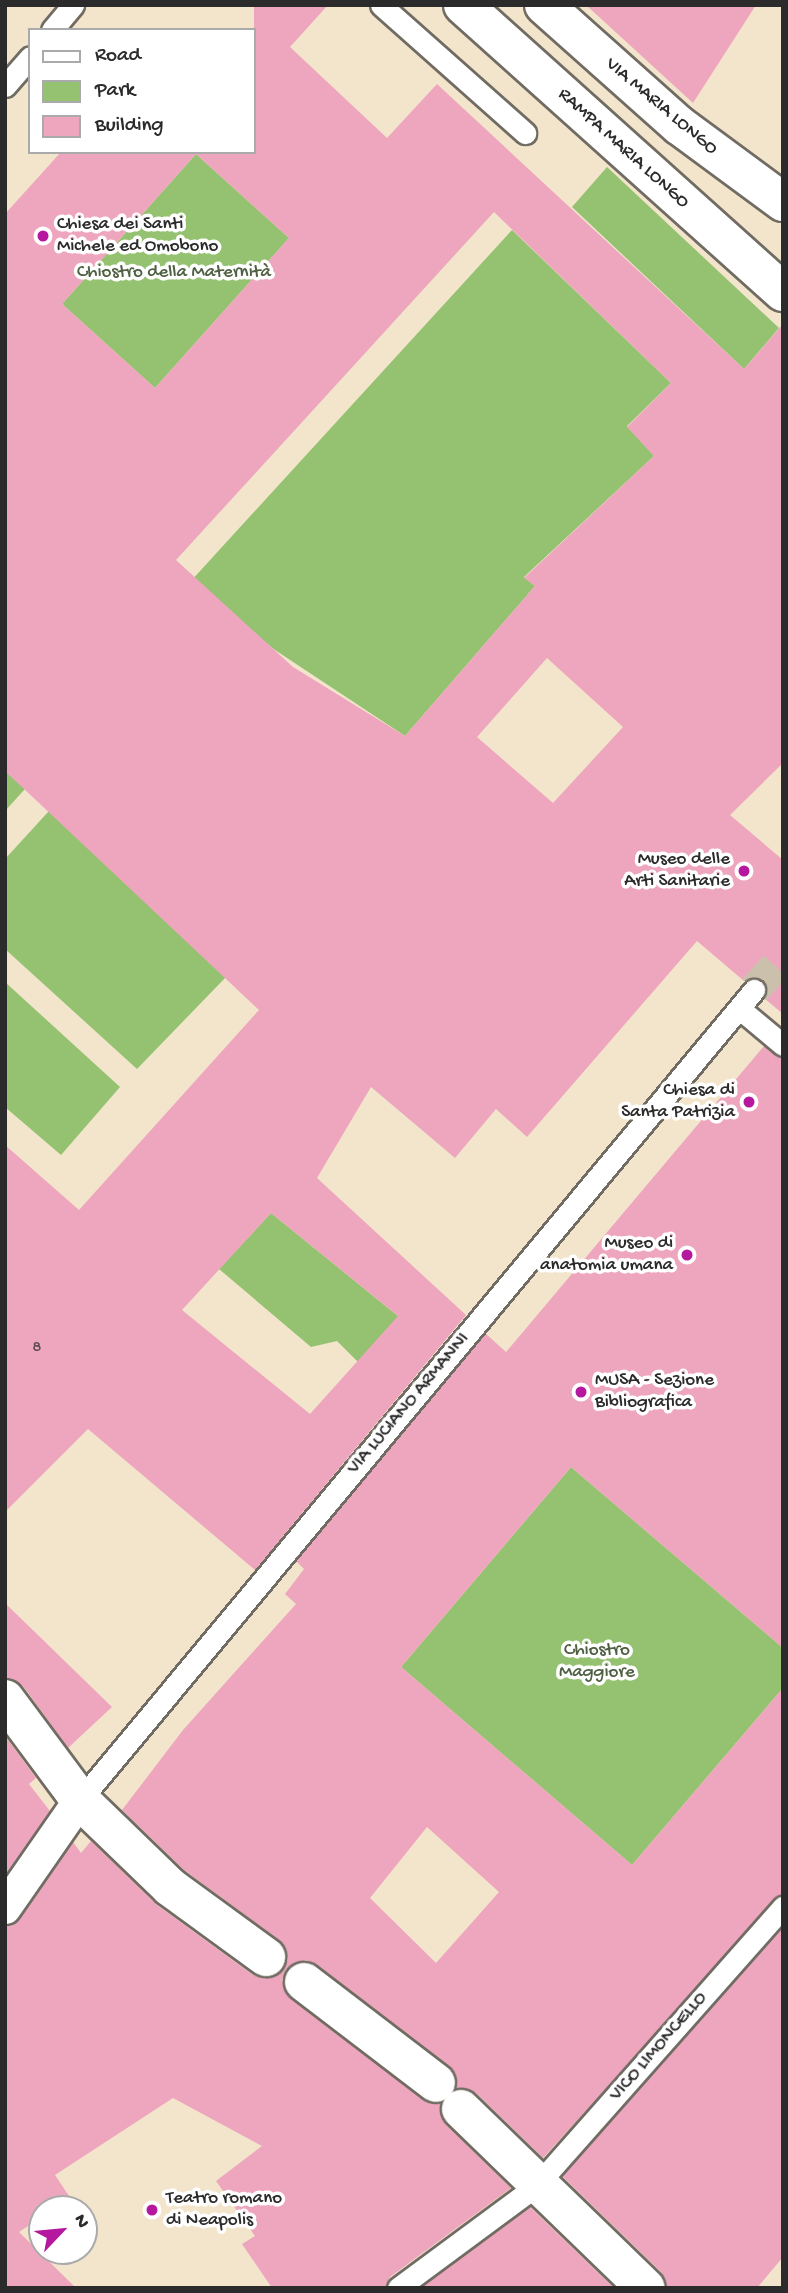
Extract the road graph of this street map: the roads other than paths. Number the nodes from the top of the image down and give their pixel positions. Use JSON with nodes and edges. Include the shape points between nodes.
{"nodes":[{"id":1,"x":73,"y":5,"type":"edge"},
{"id":2,"x":381,"y":5,"type":"edge"},
{"id":3,"x":463,"y":5,"type":"edge"},
{"id":4,"x":544,"y":5,"type":"edge"},
{"id":5,"x":54,"y":28,"type":"edge"},
{"id":6,"x":28,"y":59,"type":"edge"},
{"id":7,"x":5,"y":86,"type":"edge"},
{"id":8,"x":525,"y":133,"type":"dead end"},
{"id":9,"x":783,"y":202,"type":"edge"},
{"id":10,"x":783,"y":292,"type":"edge"},
{"id":11,"x":754,"y":990,"type":"tunnel mouth"},
{"id":12,"x":740,"y":1009,"type":"junction"},
{"id":13,"x":783,"y":1045,"type":"edge"},
{"id":14,"x":5,"y":1699,"type":"edge"},
{"id":15,"x":80,"y":1800,"type":"junction"},
{"id":16,"x":783,"y":1907,"type":"edge"},
{"id":17,"x":5,"y":1908,"type":"edge"},
{"id":18,"x":266,"y":1957,"type":"dead end"},
{"id":19,"x":304,"y":1982,"type":"dead end"},
{"id":20,"x":536,"y":2186,"type":"junction"},
{"id":21,"x":398,"y":2288,"type":"edge"},
{"id":22,"x":646,"y":2288,"type":"edge"}],
"edges":[{"from":1,"to":5,"type":"lane"},
{"from":2,"to":8,"type":"lane"},
{"from":3,"to":10,"type":"street","name":"RAMPA MARIA LONGO"},
{"from":4,"to":9,"type":"street","name":"VIA MARIA LONGO","via":[[680,126]]},
{"from":6,"to":7,"type":"lane"},
{"from":11,"to":12,"type":"lane","name":"VIA LUCIANO ARMANNI"},
{"from":12,"to":13,"type":"lane"},
{"from":12,"to":15,"type":"lane","name":"VIA LUCIANO ARMANNI"},
{"from":14,"to":15,"type":"street"},
{"from":15,"to":17,"type":"street"},
{"from":15,"to":18,"type":"street","via":[[170,1887]]},
{"from":16,"to":20,"type":"lane","name":"VICO LIMONCELLO"},
{"from":19,"to":20,"type":"street","via":[[448,2096]]},
{"from":20,"to":21,"type":"lane","name":"VICO LIMONCELLO"},
{"from":20,"to":22,"type":"street"}]}
